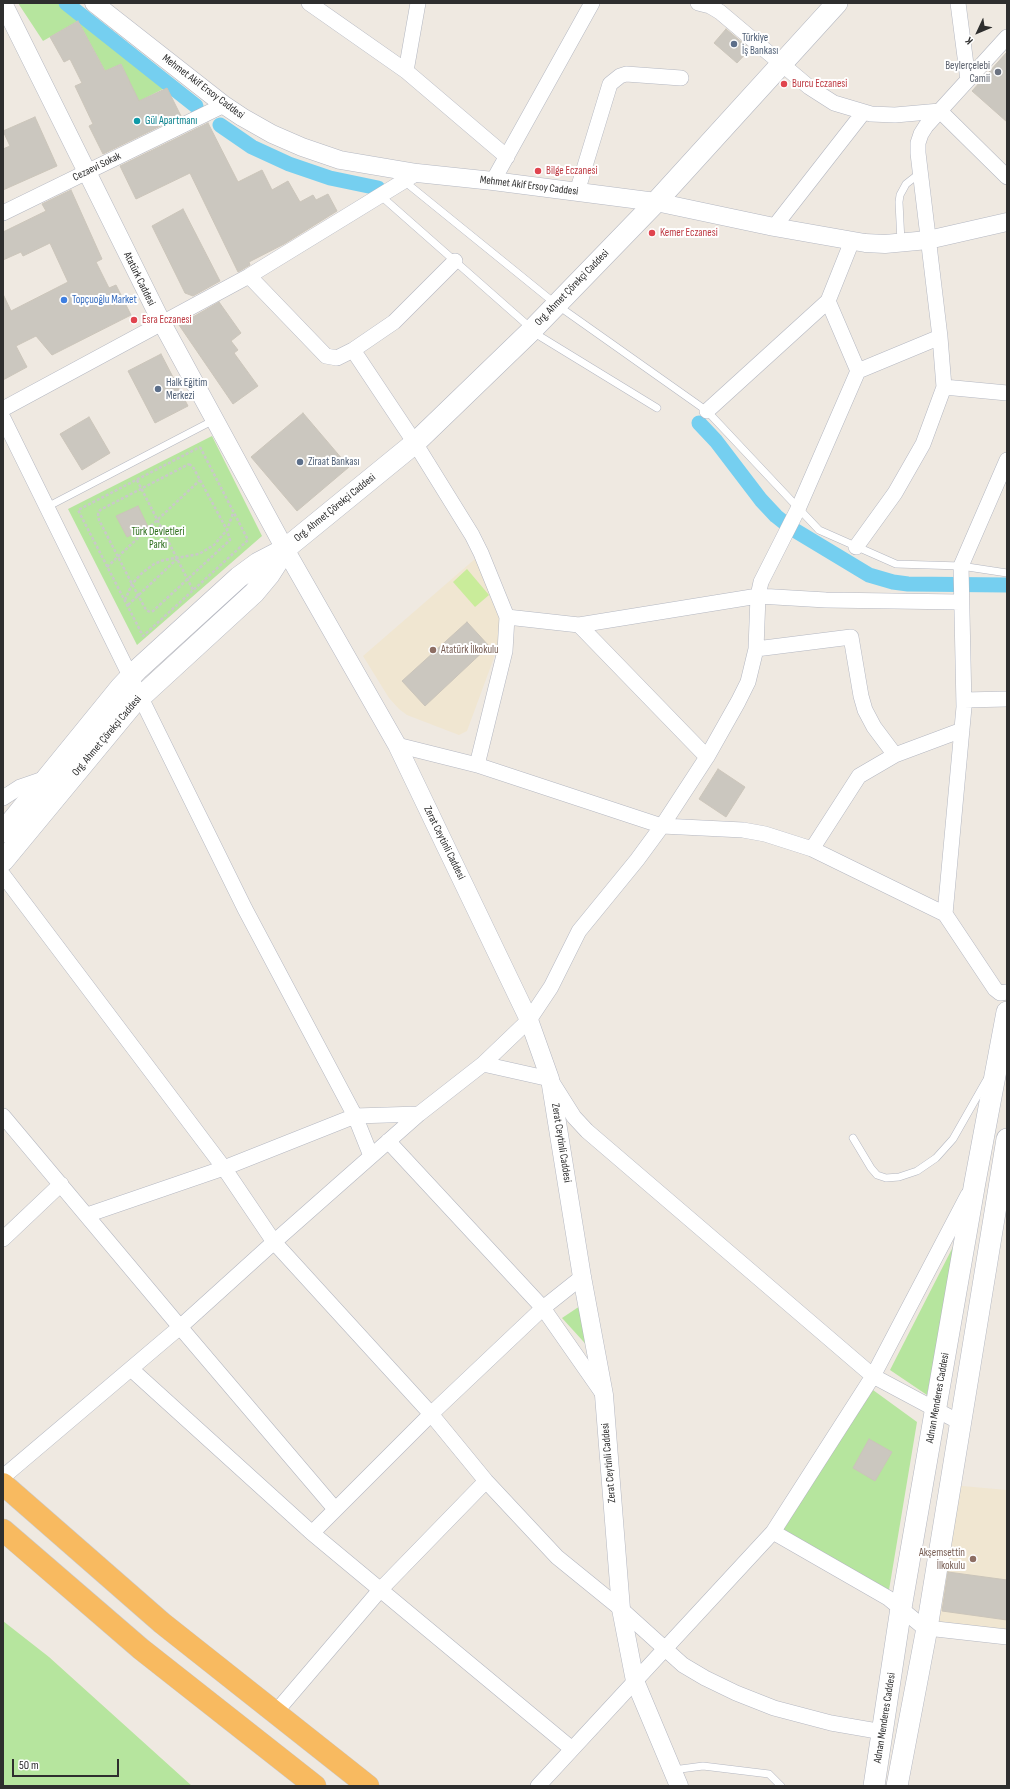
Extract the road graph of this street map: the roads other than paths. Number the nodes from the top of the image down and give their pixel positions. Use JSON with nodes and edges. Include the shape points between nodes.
{"nodes":[{"id":1,"x":4,"y":3,"type":"edge"},
{"id":2,"x":94,"y":3,"type":"edge"},
{"id":3,"x":309,"y":3,"type":"edge"},
{"id":4,"x":418,"y":3,"type":"edge"},
{"id":5,"x":592,"y":3,"type":"edge"},
{"id":6,"x":837,"y":3,"type":"edge"},
{"id":7,"x":958,"y":3,"type":"edge"},
{"id":8,"x":705,"y":4,"type":"edge"},
{"id":9,"x":1007,"y":37,"type":"edge"},
{"id":10,"x":782,"y":64,"type":"junction"},
{"id":11,"x":406,"y":71,"type":"junction"},
{"id":12,"x":682,"y":78,"type":"dead end"},
{"id":13,"x":968,"y":80,"type":"junction"},
{"id":14,"x":224,"y":105,"type":"junction"},
{"id":15,"x":940,"y":111,"type":"junction"},
{"id":16,"x":863,"y":113,"type":"junction"},
{"id":17,"x":507,"y":157,"type":"junction"},
{"id":18,"x":86,"y":172,"type":"junction"},
{"id":19,"x":920,"y":173,"type":"junction"},
{"id":20,"x":410,"y":177,"type":"junction"},
{"id":21,"x":1007,"y":177,"type":"edge"},
{"id":22,"x":494,"y":180,"type":"junction"},
{"id":23,"x":577,"y":192,"type":"junction"},
{"id":24,"x":381,"y":196,"type":"junction"},
{"id":25,"x":656,"y":202,"type":"junction"},
{"id":26,"x":3,"y":213,"type":"edge"},
{"id":27,"x":1007,"y":222,"type":"edge"},
{"id":28,"x":774,"y":228,"type":"junction"},
{"id":29,"x":928,"y":240,"type":"junction"},
{"id":30,"x":852,"y":241,"type":"junction"},
{"id":31,"x":900,"y":242,"type":"junction"},
{"id":32,"x":455,"y":261,"type":"junction"},
{"id":33,"x":249,"y":276,"type":"junction"},
{"id":34,"x":828,"y":301,"type":"junction"},
{"id":35,"x":556,"y":305,"type":"junction"},
{"id":36,"x":162,"y":323,"type":"junction"},
{"id":37,"x":532,"y":330,"type":"junction"},
{"id":38,"x":940,"y":337,"type":"junction"},
{"id":39,"x":353,"y":350,"type":"junction"},
{"id":40,"x":858,"y":370,"type":"junction"},
{"id":41,"x":944,"y":387,"type":"junction"},
{"id":42,"x":1007,"y":393,"type":"edge"},
{"id":43,"x":657,"y":408,"type":"dead end"},
{"id":44,"x":3,"y":409,"type":"edge"},
{"id":45,"x":707,"y":411,"type":"junction"},
{"id":46,"x":3,"y":418,"type":"edge"},
{"id":47,"x":214,"y":420,"type":"junction"},
{"id":48,"x":415,"y":443,"type":"junction"},
{"id":49,"x":1007,"y":460,"type":"edge"},
{"id":50,"x":46,"y":507,"type":"junction"},
{"id":51,"x":795,"y":514,"type":"junction"},
{"id":52,"x":856,"y":547,"type":"junction"},
{"id":53,"x":285,"y":549,"type":"junction"},
{"id":54,"x":960,"y":566,"type":"junction"},
{"id":55,"x":1007,"y":573,"type":"edge"},
{"id":56,"x":758,"y":596,"type":"junction"},
{"id":57,"x":960,"y":602,"type":"junction"},
{"id":58,"x":507,"y":617,"type":"junction"},
{"id":59,"x":579,"y":625,"type":"junction"},
{"id":60,"x":756,"y":649,"type":"junction"},
{"id":61,"x":130,"y":677,"type":"junction"},
{"id":62,"x":140,"y":697,"type":"junction"},
{"id":63,"x":1007,"y":699,"type":"edge"},
{"id":64,"x":964,"y":700,"type":"junction"},
{"id":65,"x":962,"y":730,"type":"junction"},
{"id":66,"x":397,"y":746,"type":"junction"},
{"id":67,"x":895,"y":755,"type":"junction"},
{"id":68,"x":707,"y":757,"type":"junction"},
{"id":69,"x":477,"y":765,"type":"junction"},
{"id":70,"x":54,"y":785,"type":"junction"},
{"id":71,"x":3,"y":798,"type":"edge"},
{"id":72,"x":662,"y":826,"type":"junction"},
{"id":73,"x":3,"y":832,"type":"edge"},
{"id":74,"x":812,"y":849,"type":"junction"},
{"id":75,"x":3,"y":861,"type":"edge"},
{"id":76,"x":3,"y":875,"type":"edge"},
{"id":77,"x":945,"y":914,"type":"junction"},
{"id":78,"x":1007,"y":992,"type":"edge"},
{"id":79,"x":1007,"y":1012,"type":"edge"},
{"id":80,"x":529,"y":1020,"type":"junction"},
{"id":81,"x":483,"y":1064,"type":"junction"},
{"id":82,"x":996,"y":1071,"type":"junction"},
{"id":83,"x":550,"y":1079,"type":"junction"},
{"id":84,"x":419,"y":1114,"type":"junction"},
{"id":85,"x":3,"y":1116,"type":"edge"},
{"id":86,"x":355,"y":1116,"type":"junction"},
{"id":87,"x":853,"y":1138,"type":"dead end"},
{"id":88,"x":1007,"y":1139,"type":"edge"},
{"id":89,"x":388,"y":1141,"type":"junction"},
{"id":90,"x":370,"y":1156,"type":"junction"},
{"id":91,"x":224,"y":1168,"type":"junction"},
{"id":92,"x":975,"y":1182,"type":"junction"},
{"id":93,"x":61,"y":1184,"type":"junction"},
{"id":94,"x":87,"y":1215,"type":"junction"},
{"id":95,"x":3,"y":1239,"type":"edge"},
{"id":96,"x":274,"y":1242,"type":"junction"},
{"id":97,"x":582,"y":1277,"type":"junction"},
{"id":98,"x":543,"y":1308,"type":"junction"},
{"id":99,"x":180,"y":1327,"type":"junction"},
{"id":100,"x":131,"y":1369,"type":"junction"},
{"id":101,"x":872,"y":1376,"type":"junction"},
{"id":102,"x":604,"y":1395,"type":"junction"},
{"id":103,"x":936,"y":1410,"type":"junction"},
{"id":104,"x":431,"y":1414,"type":"junction"},
{"id":105,"x":962,"y":1423,"type":"junction"},
{"id":106,"x":3,"y":1477,"type":"edge"},
{"id":107,"x":486,"y":1481,"type":"junction"},
{"id":108,"x":3,"y":1484,"type":"edge"},
{"id":109,"x":335,"y":1509,"type":"junction"},
{"id":110,"x":3,"y":1530,"type":"edge"},
{"id":111,"x":773,"y":1532,"type":"junction"},
{"id":112,"x":312,"y":1533,"type":"junction"},
{"id":113,"x":380,"y":1590,"type":"junction"},
{"id":114,"x":902,"y":1608,"type":"junction"},
{"id":115,"x":621,"y":1609,"type":"junction"},
{"id":116,"x":927,"y":1628,"type":"junction"},
{"id":117,"x":1007,"y":1637,"type":"edge"},
{"id":118,"x":664,"y":1649,"type":"junction"},
{"id":119,"x":635,"y":1681,"type":"junction"},
{"id":120,"x":276,"y":1713,"type":"junction"},
{"id":121,"x":883,"y":1732,"type":"junction"},
{"id":122,"x":572,"y":1749,"type":"junction"},
{"id":123,"x":676,"y":1778,"type":"edge"},
{"id":124,"x":316,"y":1786,"type":"edge"},
{"id":125,"x":368,"y":1786,"type":"edge"},
{"id":126,"x":538,"y":1786,"type":"edge"},
{"id":127,"x":781,"y":1786,"type":"edge"},
{"id":128,"x":874,"y":1786,"type":"edge"},
{"id":129,"x":897,"y":1786,"type":"edge"}],
"edges":[{"from":1,"to":18,"type":"street","name":"Atatürk Caddesi"},
{"from":2,"to":14,"type":"street","name":"Mehmet Akif Ersoy Caddesi"},
{"from":3,"to":11,"type":"street"},
{"from":4,"to":11,"type":"street"},
{"from":5,"to":17,"type":"street"},
{"from":6,"to":10,"type":"main road","name":"Org. Ahmet Çörekçi Caddesi"},
{"from":7,"to":13,"type":"street"},
{"from":8,"to":10,"type":"street","via":[[724,15]]},
{"from":9,"to":13,"type":"street"},
{"from":10,"to":16,"type":"street","via":[[825,98]]},
{"from":10,"to":25,"type":"main road","name":"Org. Ahmet Çörekçi Caddesi"},
{"from":11,"to":17,"type":"street"},
{"from":12,"to":23,"type":"street","via":[[626,74],[610,84]]},
{"from":13,"to":15,"type":"street"},
{"from":14,"to":18,"type":"street","name":"Cezaevi Sokak"},
{"from":14,"to":20,"type":"street","name":"Mehmet Akif Ersoy Caddesi","via":[[272,134],[302,147],[340,160],[388,168]]},
{"from":15,"to":16,"type":"street","via":[[895,115]]},
{"from":15,"to":19,"type":"street","via":[[921,134],[918,153]]},
{"from":15,"to":21,"type":"street"},
{"from":16,"to":28,"type":"street"},
{"from":17,"to":22,"type":"street"},
{"from":18,"to":26,"type":"street","name":"Cezaevi Sokak"},
{"from":18,"to":36,"type":"street","name":"Atatürk Caddesi"},
{"from":19,"to":29,"type":"street"},
{"from":19,"to":31,"type":"lane","via":[[906,184],[900,195]]},
{"from":20,"to":22,"type":"street","name":"Mehmet Akif Ersoy Caddesi"},
{"from":20,"to":24,"type":"street"},
{"from":20,"to":35,"type":"lane"},
{"from":22,"to":23,"type":"street","name":"Mehmet Akif Ersoy Caddesi"},
{"from":23,"to":25,"type":"street","name":"Mehmet Akif Ersoy Caddesi"},
{"from":24,"to":32,"type":"lane"},
{"from":24,"to":33,"type":"street"},
{"from":25,"to":28,"type":"street","name":"Mehmet Akif Ersoy Caddesi"},
{"from":25,"to":35,"type":"main road","name":"Org. Ahmet Çörekçi Caddesi"},
{"from":27,"to":29,"type":"street","name":"Mehmet Akif Ersoy Caddesi"},
{"from":28,"to":30,"type":"street","name":"Mehmet Akif Ersoy Caddesi"},
{"from":29,"to":31,"type":"street","name":"Mehmet Akif Ersoy Caddesi"},
{"from":29,"to":38,"type":"street"},
{"from":30,"to":31,"type":"street","name":"Mehmet Akif Ersoy Caddesi","via":[[875,244]]},
{"from":30,"to":34,"type":"street"},
{"from":32,"to":37,"type":"lane"},
{"from":32,"to":39,"type":"street","via":[[394,322]]},
{"from":33,"to":36,"type":"street"},
{"from":33,"to":39,"type":"street","via":[[326,356],[337,358]]},
{"from":34,"to":40,"type":"street"},
{"from":34,"to":45,"type":"street"},
{"from":35,"to":37,"type":"main road","name":"Org. Ahmet Çörekçi Caddesi"},
{"from":35,"to":45,"type":"lane"},
{"from":36,"to":44,"type":"street"},
{"from":36,"to":47,"type":"street","name":"Atatürk Caddesi"},
{"from":37,"to":43,"type":"lane"},
{"from":37,"to":48,"type":"main road","name":"Org. Ahmet Çörekçi Caddesi"},
{"from":38,"to":40,"type":"street"},
{"from":38,"to":41,"type":"street"},
{"from":39,"to":48,"type":"street"},
{"from":40,"to":51,"type":"street"},
{"from":41,"to":42,"type":"street"},
{"from":41,"to":52,"type":"street","via":[[923,444],[895,492]]},
{"from":45,"to":51,"type":"lane"},
{"from":46,"to":50,"type":"street"},
{"from":47,"to":50,"type":"lane"},
{"from":47,"to":53,"type":"street","name":"Atatürk Caddesi"},
{"from":48,"to":53,"type":"main road","name":"Org. Ahmet Çörekçi Caddesi"},
{"from":48,"to":58,"type":"street","via":[[476,543]]},
{"from":49,"to":54,"type":"street"},
{"from":50,"to":61,"type":"street"},
{"from":51,"to":52,"type":"lane","via":[[819,530]]},
{"from":51,"to":56,"type":"street","via":[[763,575]]},
{"from":52,"to":54,"type":"lane","via":[[896,564]]},
{"from":53,"to":61,"type":"main road","name":"Org. Ahmet Çörekçi Caddesi","via":[[250,568]]},
{"from":53,"to":62,"type":"main road","name":"Org. Ahmet Çörekçi Caddesi","via":[[254,593]]},
{"from":53,"to":66,"type":"street","name":"Zerat Ceytinli Caddesi"},
{"from":54,"to":55,"type":"lane"},
{"from":54,"to":57,"type":"street"},
{"from":56,"to":57,"type":"street"},
{"from":56,"to":59,"type":"street"},
{"from":56,"to":60,"type":"street"},
{"from":57,"to":64,"type":"street"},
{"from":58,"to":59,"type":"street"},
{"from":58,"to":69,"type":"street","via":[[505,652]]},
{"from":59,"to":68,"type":"street"},
{"from":60,"to":67,"type":"street","via":[[851,637],[865,710]]},
{"from":60,"to":68,"type":"street","via":[[748,682]]},
{"from":61,"to":62,"type":"street"},
{"from":61,"to":70,"type":"main road","name":"Org. Ahmet Çörekçi Caddesi"},
{"from":62,"to":70,"type":"main road","name":"Org. Ahmet Çörekçi Caddesi"},
{"from":62,"to":86,"type":"street","via":[[245,909]]},
{"from":63,"to":64,"type":"street"},
{"from":64,"to":65,"type":"street"},
{"from":65,"to":67,"type":"street"},
{"from":65,"to":77,"type":"street"},
{"from":66,"to":69,"type":"street"},
{"from":66,"to":80,"type":"street","name":"Zerat Ceytinli Caddesi"},
{"from":67,"to":74,"type":"street","via":[[859,776]]},
{"from":68,"to":72,"type":"street"},
{"from":69,"to":72,"type":"street"},
{"from":70,"to":71,"type":"street","via":[[20,787]]},
{"from":70,"to":73,"type":"main road","name":"Org. Ahmet Çörekçi Caddesi"},
{"from":70,"to":75,"type":"main road","name":"Org. Ahmet Çörekçi Caddesi"},
{"from":72,"to":74,"type":"street","via":[[743,830]]},
{"from":72,"to":80,"type":"street","via":[[582,926],[551,987]]},
{"from":74,"to":77,"type":"street"},
{"from":76,"to":91,"type":"street"},
{"from":77,"to":78,"type":"street","via":[[995,988],[1000,993]]},
{"from":79,"to":82,"type":"main road","name":"Adnan Menderes Caddesi"},
{"from":80,"to":81,"type":"street"},
{"from":80,"to":83,"type":"street","name":"Zerat Ceytinli Caddesi"},
{"from":81,"to":83,"type":"street"},
{"from":81,"to":84,"type":"street"},
{"from":82,"to":87,"type":"lane","via":[[988,1078],[953,1139],[936,1158],[917,1171],[899,1177],[886,1178],[877,1175],[870,1168]]},
{"from":82,"to":92,"type":"main road","name":"Adnan Menderes Caddesi"},
{"from":83,"to":97,"type":"street","name":"Zerat Ceytinli Caddesi"},
{"from":83,"to":101,"type":"street","via":[[574,1117],[587,1131]]},
{"from":84,"to":86,"type":"street"},
{"from":84,"to":89,"type":"street"},
{"from":85,"to":93,"type":"street"},
{"from":86,"to":90,"type":"street"},
{"from":86,"to":91,"type":"street"},
{"from":88,"to":105,"type":"main road","name":"Adnan Menderes Caddesi"},
{"from":89,"to":90,"type":"street"},
{"from":89,"to":98,"type":"street"},
{"from":90,"to":96,"type":"street"},
{"from":91,"to":94,"type":"street"},
{"from":91,"to":96,"type":"street"},
{"from":92,"to":101,"type":"street"},
{"from":92,"to":103,"type":"main road","name":"Adnan Menderes Caddesi"},
{"from":93,"to":94,"type":"street"},
{"from":93,"to":95,"type":"street"},
{"from":94,"to":99,"type":"street"},
{"from":96,"to":99,"type":"street"},
{"from":96,"to":104,"type":"street"},
{"from":97,"to":98,"type":"street"},
{"from":97,"to":102,"type":"street","name":"Zerat Ceytinli Caddesi"},
{"from":98,"to":102,"type":"street"},
{"from":98,"to":104,"type":"street"},
{"from":99,"to":100,"type":"street"},
{"from":99,"to":109,"type":"street"},
{"from":100,"to":106,"type":"street"},
{"from":100,"to":112,"type":"street"},
{"from":101,"to":103,"type":"street"},
{"from":101,"to":111,"type":"street"},
{"from":102,"to":115,"type":"street","name":"Zerat Ceytinli Caddesi"},
{"from":103,"to":105,"type":"street"},
{"from":103,"to":114,"type":"main road","name":"Adnan Menderes Caddesi"},
{"from":104,"to":107,"type":"street"},
{"from":104,"to":109,"type":"street"},
{"from":105,"to":116,"type":"main road","name":"Adnan Menderes Caddesi"},
{"from":107,"to":113,"type":"street"},
{"from":107,"to":115,"type":"street","via":[[557,1557]]},
{"from":108,"to":120,"type":"highway","via":[[162,1623]]},
{"from":109,"to":112,"type":"street"},
{"from":110,"to":124,"type":"highway","via":[[141,1649]]},
{"from":111,"to":114,"type":"street"},
{"from":111,"to":118,"type":"street"},
{"from":112,"to":113,"type":"street"},
{"from":113,"to":120,"type":"street"},
{"from":113,"to":122,"type":"street"},
{"from":114,"to":116,"type":"street"},
{"from":114,"to":121,"type":"main road","name":"Adnan Menderes Caddesi"},
{"from":115,"to":118,"type":"street"},
{"from":115,"to":119,"type":"street","name":"Zerat Ceytinli Caddesi"},
{"from":116,"to":117,"type":"street"},
{"from":116,"to":129,"type":"main road","name":"Adnan Menderes Caddesi"},
{"from":118,"to":119,"type":"street"},
{"from":118,"to":121,"type":"street","via":[[683,1665],[705,1678],[774,1708],[831,1723]]},
{"from":119,"to":122,"type":"street"},
{"from":119,"to":123,"type":"street","name":"Zerat Ceytinli Caddesi"},
{"from":120,"to":125,"type":"highway"},
{"from":121,"to":128,"type":"main road","name":"Adnan Menderes Caddesi"},
{"from":122,"to":126,"type":"street"},
{"from":123,"to":127,"type":"lane","via":[[703,1766],[769,1774]]}]}
